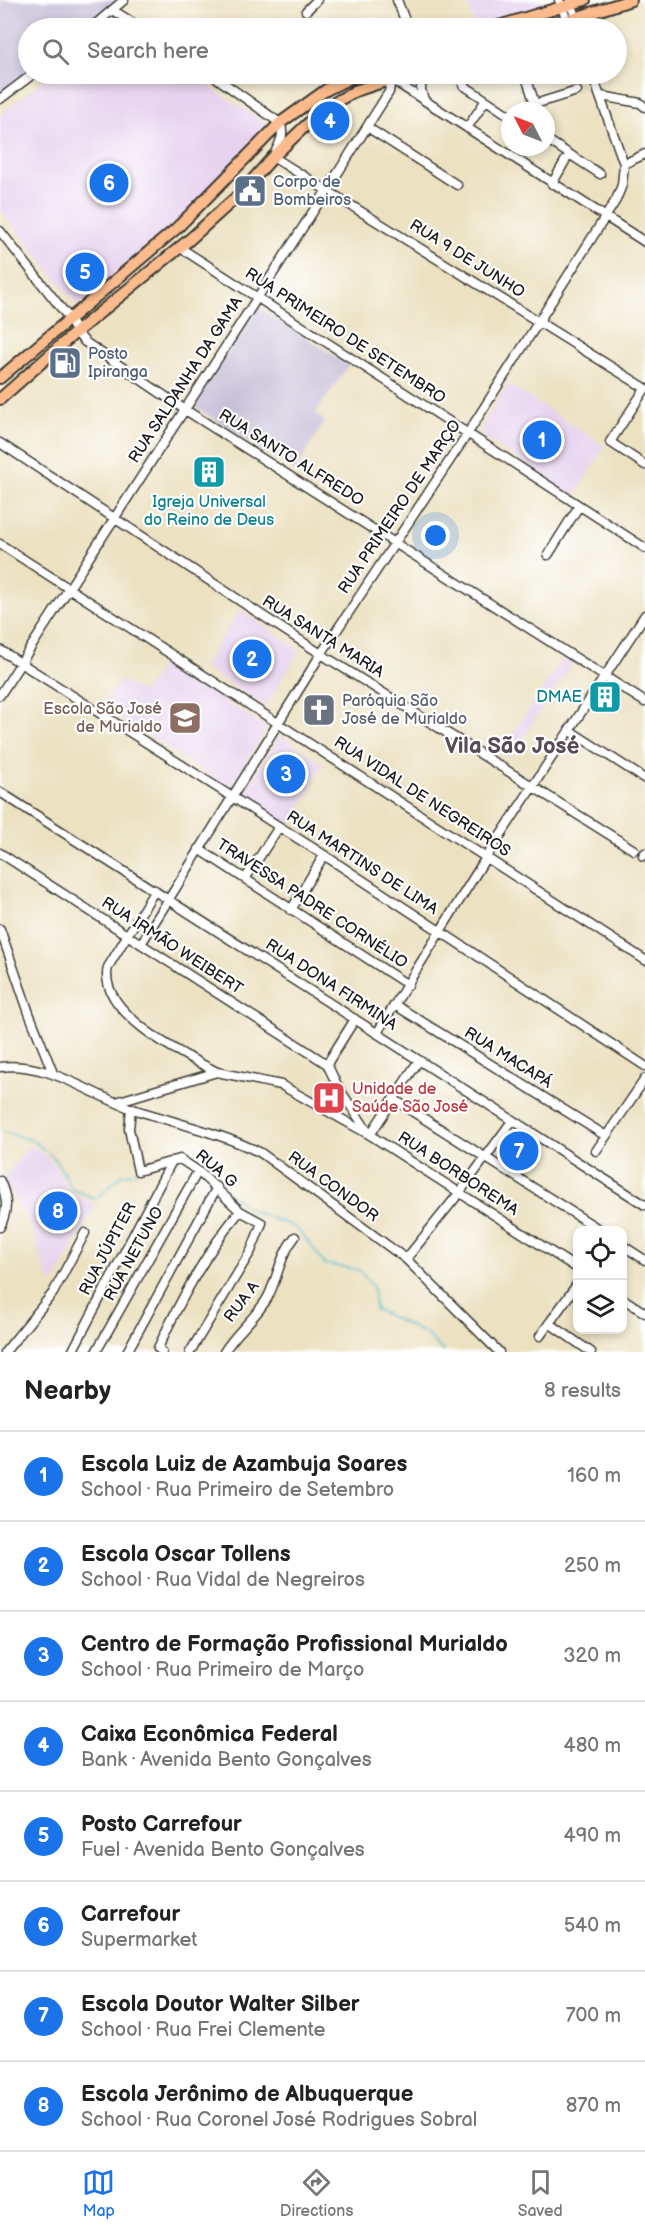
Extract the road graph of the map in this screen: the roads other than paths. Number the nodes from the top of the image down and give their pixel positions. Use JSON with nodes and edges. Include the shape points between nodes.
{"nodes":[{"id":1,"x":124,"y":0,"type":"edge"},
{"id":2,"x":317,"y":0,"type":"edge"},
{"id":3,"x":398,"y":0,"type":"edge"},
{"id":4,"x":585,"y":0,"type":"edge"},
{"id":5,"x":632,"y":0,"type":"edge"},
{"id":6,"x":565,"y":3,"type":"edge"},
{"id":7,"x":114,"y":10,"type":"junction"},
{"id":8,"x":306,"y":11,"type":"dead end"},
{"id":9,"x":104,"y":18,"type":"edge"},
{"id":10,"x":126,"y":18,"type":"edge"},
{"id":11,"x":404,"y":18,"type":"edge"},
{"id":12,"x":521,"y":18,"type":"edge"},
{"id":13,"x":571,"y":18,"type":"edge"},
{"id":14,"x":588,"y":18,"type":"edge"},
{"id":15,"x":20,"y":84,"type":"edge"},
{"id":16,"x":225,"y":84,"type":"edge"},
{"id":17,"x":338,"y":84,"type":"edge"},
{"id":18,"x":376,"y":84,"type":"edge"},
{"id":19,"x":390,"y":84,"type":"edge"},
{"id":20,"x":399,"y":84,"type":"edge"},
{"id":21,"x":421,"y":84,"type":"edge"},
{"id":22,"x":528,"y":84,"type":"edge"},
{"id":23,"x":596,"y":84,"type":"edge"},
{"id":24,"x":463,"y":85,"type":"dead end"},
{"id":25,"x":577,"y":92,"type":"dead end"},
{"id":26,"x":601,"y":96,"type":"junction"},
{"id":27,"x":0,"y":99,"type":"edge"},
{"id":28,"x":424,"y":100,"type":"junction"},
{"id":29,"x":486,"y":100,"type":"junction"},
{"id":30,"x":645,"y":107,"type":"edge"},
{"id":31,"x":501,"y":110,"type":"edge"},
{"id":32,"x":280,"y":123,"type":"junction"},
{"id":33,"x":367,"y":127,"type":"junction"},
{"id":34,"x":467,"y":128,"type":"junction"},
{"id":35,"x":555,"y":145,"type":"edge"},
{"id":36,"x":569,"y":154,"type":"junction"},
{"id":37,"x":645,"y":154,"type":"edge"},
{"id":38,"x":273,"y":157,"type":"junction"},
{"id":39,"x":624,"y":164,"type":"junction"},
{"id":40,"x":600,"y":174,"type":"dead end"},
{"id":41,"x":552,"y":184,"type":"junction"},
{"id":42,"x":457,"y":185,"type":"dead end"},
{"id":43,"x":327,"y":190,"type":"junction"},
{"id":44,"x":604,"y":218,"type":"junction"},
{"id":45,"x":0,"y":231,"type":"edge"},
{"id":46,"x":645,"y":243,"type":"edge"},
{"id":47,"x":179,"y":247,"type":"junction"},
{"id":48,"x":257,"y":298,"type":"junction"},
{"id":49,"x":69,"y":318,"type":"junction"},
{"id":50,"x":538,"y":320,"type":"junction"},
{"id":51,"x":76,"y":332,"type":"junction"},
{"id":52,"x":0,"y":378,"type":"edge"},
{"id":53,"x":645,"y":388,"type":"edge"},
{"id":54,"x":0,"y":399,"type":"edge"},
{"id":55,"x":184,"y":409,"type":"junction"},
{"id":56,"x":468,"y":433,"type":"junction"},
{"id":57,"x":0,"y":443,"type":"edge"},
{"id":58,"x":645,"y":465,"type":"edge"},
{"id":59,"x":579,"y":506,"type":"junction"},
{"id":60,"x":114,"y":519,"type":"junction"},
{"id":61,"x":395,"y":542,"type":"junction"},
{"id":62,"x":0,"y":544,"type":"edge"},
{"id":63,"x":645,"y":548,"type":"edge"},
{"id":64,"x":548,"y":555,"type":"dead end"},
{"id":65,"x":68,"y":588,"type":"junction"},
{"id":66,"x":645,"y":615,"type":"edge"},
{"id":67,"x":0,"y":650,"type":"edge"},
{"id":68,"x":321,"y":654,"type":"junction"},
{"id":69,"x":21,"y":663,"type":"junction"},
{"id":70,"x":605,"y":677,"type":"junction"},
{"id":71,"x":0,"y":695,"type":"edge"},
{"id":72,"x":645,"y":702,"type":"edge"},
{"id":73,"x":278,"y":723,"type":"junction"},
{"id":74,"x":569,"y":730,"type":"junction"},
{"id":75,"x":645,"y":779,"type":"edge"},
{"id":76,"x":533,"y":786,"type":"junction"},
{"id":77,"x":0,"y":792,"type":"edge"},
{"id":78,"x":232,"y":798,"type":"junction"},
{"id":79,"x":279,"y":827,"type":"junction"},
{"id":80,"x":199,"y":849,"type":"junction"},
{"id":81,"x":634,"y":850,"type":"dead end"},
{"id":82,"x":0,"y":853,"type":"edge"},
{"id":83,"x":324,"y":855,"type":"junction"},
{"id":84,"x":487,"y":856,"type":"junction"},
{"id":85,"x":245,"y":879,"type":"junction"},
{"id":86,"x":155,"y":890,"type":"junction"},
{"id":87,"x":168,"y":899,"type":"junction"},
{"id":88,"x":291,"y":910,"type":"junction"},
{"id":89,"x":0,"y":929,"type":"edge"},
{"id":90,"x":441,"y":931,"type":"junction"},
{"id":91,"x":128,"y":935,"type":"junction"},
{"id":92,"x":141,"y":944,"type":"junction"},
{"id":93,"x":645,"y":960,"type":"edge"},
{"id":94,"x":408,"y":985,"type":"junction"},
{"id":95,"x":394,"y":1005,"type":"junction"},
{"id":96,"x":355,"y":1019,"type":"junction"},
{"id":97,"x":377,"y":1033,"type":"junction"},
{"id":98,"x":418,"y":1060,"type":"junction"},
{"id":99,"x":327,"y":1064,"type":"junction"},
{"id":100,"x":645,"y":1066,"type":"edge"},
{"id":101,"x":0,"y":1067,"type":"edge"},
{"id":102,"x":217,"y":1072,"type":"junction"},
{"id":103,"x":52,"y":1073,"type":"junction"},
{"id":104,"x":645,"y":1079,"type":"edge"},
{"id":105,"x":393,"y":1099,"type":"junction"},
{"id":106,"x":116,"y":1102,"type":"junction"},
{"id":107,"x":132,"y":1108,"type":"junction"},
{"id":108,"x":512,"y":1121,"type":"junction"},
{"id":109,"x":370,"y":1135,"type":"junction"},
{"id":110,"x":606,"y":1136,"type":"junction"},
{"id":111,"x":596,"y":1151,"type":"dead end"},
{"id":112,"x":486,"y":1156,"type":"junction"},
{"id":113,"x":172,"y":1161,"type":"junction"},
{"id":114,"x":198,"y":1171,"type":"junction"},
{"id":115,"x":0,"y":1181,"type":"edge"},
{"id":116,"x":217,"y":1187,"type":"junction"},
{"id":117,"x":460,"y":1192,"type":"junction"},
{"id":118,"x":645,"y":1205,"type":"edge"},
{"id":119,"x":240,"y":1210,"type":"junction"},
{"id":120,"x":594,"y":1226,"type":"edge"},
{"id":121,"x":0,"y":1227,"type":"edge"},
{"id":122,"x":85,"y":1233,"type":"dead end"},
{"id":123,"x":295,"y":1237,"type":"dead end"},
{"id":124,"x":627,"y":1248,"type":"edge"},
{"id":125,"x":406,"y":1259,"type":"junction"},
{"id":126,"x":645,"y":1260,"type":"edge"},
{"id":127,"x":573,"y":1266,"type":"edge"},
{"id":128,"x":573,"y":1291,"type":"edge"},
{"id":129,"x":627,"y":1301,"type":"edge"},
{"id":130,"x":645,"y":1313,"type":"edge"},
{"id":131,"x":549,"y":1323,"type":"junction"},
{"id":132,"x":540,"y":1336,"type":"dead end"},
{"id":133,"x":5,"y":1352,"type":"edge"},
{"id":134,"x":72,"y":1352,"type":"edge"},
{"id":135,"x":96,"y":1352,"type":"edge"},
{"id":136,"x":127,"y":1352,"type":"edge"},
{"id":137,"x":162,"y":1352,"type":"edge"},
{"id":138,"x":190,"y":1352,"type":"edge"},
{"id":139,"x":224,"y":1352,"type":"edge"},
{"id":140,"x":499,"y":1352,"type":"edge"},
{"id":141,"x":591,"y":1352,"type":"edge"}],
"edges":[{"from":1,"to":7,"type":"street"},
{"from":2,"to":8,"type":"street"},
{"from":3,"to":11,"type":"street"},
{"from":4,"to":6,"type":"main road"},
{"from":5,"to":14,"type":"main road"},
{"from":6,"to":12,"type":"main road"},
{"from":6,"to":13,"type":"street"},
{"from":7,"to":9,"type":"street"},
{"from":7,"to":10,"type":"street"},
{"from":15,"to":27,"type":"street"},
{"from":16,"to":32,"type":"street"},
{"from":17,"to":32,"type":"main road"},
{"from":18,"to":38,"type":"main road","via":[[322,110]]},
{"from":19,"to":33,"type":"street","name":"RUA SALDANHA DA GAMA"},
{"from":20,"to":28,"type":"street"},
{"from":21,"to":28,"type":"street"},
{"from":22,"to":25,"type":"street","via":[[535,104]]},
{"from":23,"to":26,"type":"street","name":"RUA PRIMEIRO DE MARÇO"},
{"from":24,"to":29,"type":"street"},
{"from":26,"to":30,"type":"street"},
{"from":26,"to":39,"type":"street","name":"RUA PRIMEIRO DE MARÇO"},
{"from":28,"to":34,"type":"street"},
{"from":29,"to":31,"type":"street"},
{"from":29,"to":34,"type":"street"},
{"from":32,"to":38,"type":"street","via":[[282,136]]},
{"from":32,"to":49,"type":"main road","via":[[177,228]]},
{"from":33,"to":42,"type":"street"},
{"from":33,"to":43,"type":"street","name":"RUA SALDANHA DA GAMA"},
{"from":34,"to":41,"type":"street"},
{"from":35,"to":36,"type":"street"},
{"from":36,"to":40,"type":"street"},
{"from":36,"to":41,"type":"street"},
{"from":37,"to":39,"type":"street"},
{"from":38,"to":43,"type":"street","name":"RUA 9 DE JUNHO"},
{"from":38,"to":47,"type":"main road","via":[[241,193]]},
{"from":39,"to":44,"type":"street","name":"RUA PRIMEIRO DE MARÇO","via":[[622,185]]},
{"from":41,"to":44,"type":"street"},
{"from":43,"to":48,"type":"street","name":"RUA SALDANHA DA GAMA"},
{"from":43,"to":50,"type":"street","name":"RUA 9 DE JUNHO"},
{"from":44,"to":46,"type":"street"},
{"from":44,"to":50,"type":"street","name":"RUA PRIMEIRO DE MARÇO"},
{"from":45,"to":49,"type":"street"},
{"from":47,"to":48,"type":"street","name":"RUA PRIMEIRO DE SETEMBRO"},
{"from":47,"to":51,"type":"main road"},
{"from":48,"to":55,"type":"street","name":"RUA SALDANHA DA GAMA"},
{"from":48,"to":56,"type":"street","name":"RUA PRIMEIRO DE SETEMBRO"},
{"from":49,"to":51,"type":"street"},
{"from":49,"to":52,"type":"main road"},
{"from":50,"to":53,"type":"street","name":"RUA 9 DE JUNHO"},
{"from":50,"to":56,"type":"street","name":"RUA PRIMEIRO DE MARÇO"},
{"from":51,"to":54,"type":"main road"},
{"from":51,"to":55,"type":"street","name":"RUA SANTO ALFREDO"},
{"from":53,"to":58,"type":"street","via":[[610,442]]},
{"from":55,"to":60,"type":"street","name":"RUA SALDANHA DA GAMA"},
{"from":55,"to":61,"type":"street","name":"RUA SANTO ALFREDO"},
{"from":56,"to":59,"type":"street","name":"RUA PRIMEIRO DE SETEMBRO"},
{"from":56,"to":61,"type":"street","name":"RUA PRIMEIRO DE MARÇO"},
{"from":57,"to":60,"type":"street","name":"RUA SANTA MARIA"},
{"from":59,"to":63,"type":"street","name":"RUA PRIMEIRO DE SETEMBRO"},
{"from":59,"to":64,"type":"street"},
{"from":60,"to":65,"type":"street","name":"RUA SALDANHA DA GAMA"},
{"from":60,"to":68,"type":"street","name":"RUA SANTA MARIA"},
{"from":61,"to":68,"type":"street","name":"RUA PRIMEIRO DE MARÇO"},
{"from":61,"to":70,"type":"street","name":"RUA SANTO ALFREDO"},
{"from":62,"to":65,"type":"street","name":"RUA VIDAL DE NEGREIROS"},
{"from":65,"to":69,"type":"street","name":"RUA SALDANHA DA GAMA"},
{"from":65,"to":73,"type":"street","name":"RUA VIDAL DE NEGREIROS"},
{"from":66,"to":70,"type":"street"},
{"from":67,"to":69,"type":"street","name":"RUA MARTINS DE LIMA"},
{"from":68,"to":73,"type":"street","name":"RUA PRIMEIRO DE MARÇO"},
{"from":68,"to":76,"type":"street","name":"RUA SANTA MARIA"},
{"from":69,"to":71,"type":"street","name":"RUA SALDANHA DA GAMA"},
{"from":69,"to":78,"type":"street","name":"RUA MARTINS DE LIMA"},
{"from":70,"to":72,"type":"street","name":"RUA SANTO ALFREDO"},
{"from":70,"to":74,"type":"street"},
{"from":73,"to":78,"type":"street","name":"RUA PRIMEIRO DE MARÇO"},
{"from":73,"to":84,"type":"street","name":"RUA VIDAL DE NEGREIROS"},
{"from":74,"to":75,"type":"street"},
{"from":74,"to":76,"type":"street"},
{"from":76,"to":81,"type":"street","name":"RUA SANTA MARIA"},
{"from":76,"to":84,"type":"street"},
{"from":77,"to":86,"type":"street","name":"RUA DONA FIRMINA"},
{"from":78,"to":79,"type":"street","name":"RUA MARTINS DE LIMA"},
{"from":78,"to":80,"type":"street","name":"RUA PRIMEIRO DE MARÇO"},
{"from":79,"to":83,"type":"street","name":"RUA MARTINS DE LIMA"},
{"from":79,"to":85,"type":"street"},
{"from":80,"to":85,"type":"street","name":"TRAVESSA PADRE CORNÉLIO"},
{"from":80,"to":87,"type":"street","name":"RUA PRIMEIRO DE MARÇO"},
{"from":82,"to":91,"type":"street","name":"RUA IRMÃO WEIBERT"},
{"from":83,"to":88,"type":"street"},
{"from":83,"to":90,"type":"street","name":"RUA MARTINS DE LIMA"},
{"from":84,"to":90,"type":"street"},
{"from":84,"to":93,"type":"street","name":"RUA VIDAL DE NEGREIROS"},
{"from":85,"to":88,"type":"street","name":"TRAVESSA PADRE CORNÉLIO"},
{"from":86,"to":87,"type":"street","name":"RUA DONA FIRMINA"},
{"from":86,"to":91,"type":"street"},
{"from":87,"to":92,"type":"street","name":"RUA PRIMEIRO DE MARÇO"},
{"from":87,"to":96,"type":"street","name":"RUA DONA FIRMINA"},
{"from":88,"to":94,"type":"street","name":"TRAVESSA PADRE CORNÉLIO"},
{"from":89,"to":103,"type":"street"},
{"from":90,"to":94,"type":"street"},
{"from":90,"to":100,"type":"street","name":"RUA MARTINS DE LIMA"},
{"from":91,"to":92,"type":"street","name":"RUA IRMÃO WEIBERT"},
{"from":91,"to":102,"type":"street","via":[[106,974],[114,996],[136,1023],[154,1037]]},
{"from":92,"to":99,"type":"street","name":"RUA IRMÃO WEIBERT"},
{"from":94,"to":95,"type":"street"},
{"from":95,"to":97,"type":"street"},
{"from":95,"to":110,"type":"street","name":"RUA MACAPÁ"},
{"from":96,"to":97,"type":"street","name":"RUA DONA FIRMINA"},
{"from":96,"to":99,"type":"street"},
{"from":97,"to":98,"type":"street","name":"RUA DONA FIRMINA"},
{"from":98,"to":105,"type":"street"},
{"from":98,"to":108,"type":"street","name":"RUA DONA FIRMINA"},
{"from":99,"to":109,"type":"street"},
{"from":101,"to":103,"type":"street","name":"RUA CONDOR","via":[[16,1065]]},
{"from":102,"to":106,"type":"street","name":"RUA BORBOREMA"},
{"from":102,"to":109,"type":"street","name":"RUA BORBOREMA","via":[[281,1085]]},
{"from":103,"to":106,"type":"street","name":"RUA CONDOR"},
{"from":104,"to":110,"type":"street"},
{"from":105,"to":109,"type":"street"},
{"from":105,"to":112,"type":"street"},
{"from":106,"to":107,"type":"street","name":"RUA CONDOR"},
{"from":107,"to":113,"type":"street","name":"RUA G","via":[[129,1129],[137,1170]]},
{"from":107,"to":125,"type":"street","name":"RUA CONDOR","via":[[237,1141],[261,1153]]},
{"from":108,"to":112,"type":"street"},
{"from":108,"to":118,"type":"street","name":"RUA DONA FIRMINA"},
{"from":109,"to":117,"type":"street","name":"RUA BORBOREMA"},
{"from":110,"to":111,"type":"street"},
{"from":112,"to":117,"type":"street"},
{"from":112,"to":120,"type":"street"},
{"from":113,"to":114,"type":"street","name":"RUA G","via":[[180,1159]]},
{"from":113,"to":134,"type":"street","name":"RUA JÚPITER"},
{"from":114,"to":116,"type":"street","name":"RUA G"},
{"from":114,"to":135,"type":"street","name":"RUA NETUNO"},
{"from":115,"to":121,"type":"street","via":[[7,1202]]},
{"from":116,"to":119,"type":"street","name":"RUA G"},
{"from":116,"to":136,"type":"street"},
{"from":117,"to":125,"type":"street"},
{"from":117,"to":127,"type":"street","name":"RUA BORBOREMA"},
{"from":119,"to":137,"type":"street","via":[[185,1291],[158,1347]]},
{"from":119,"to":138,"type":"street","name":"RUA G","via":[[261,1223],[251,1251]]},
{"from":122,"to":133,"type":"street","via":[[53,1293]]},
{"from":123,"to":139,"type":"street","name":"RUA A","via":[[284,1252],[267,1299]]},
{"from":124,"to":126,"type":"street"},
{"from":125,"to":140,"type":"street","name":"RUA CONDOR"},
{"from":128,"to":131,"type":"street"},
{"from":129,"to":130,"type":"street"},
{"from":131,"to":132,"type":"street"},
{"from":131,"to":141,"type":"street"}]}
